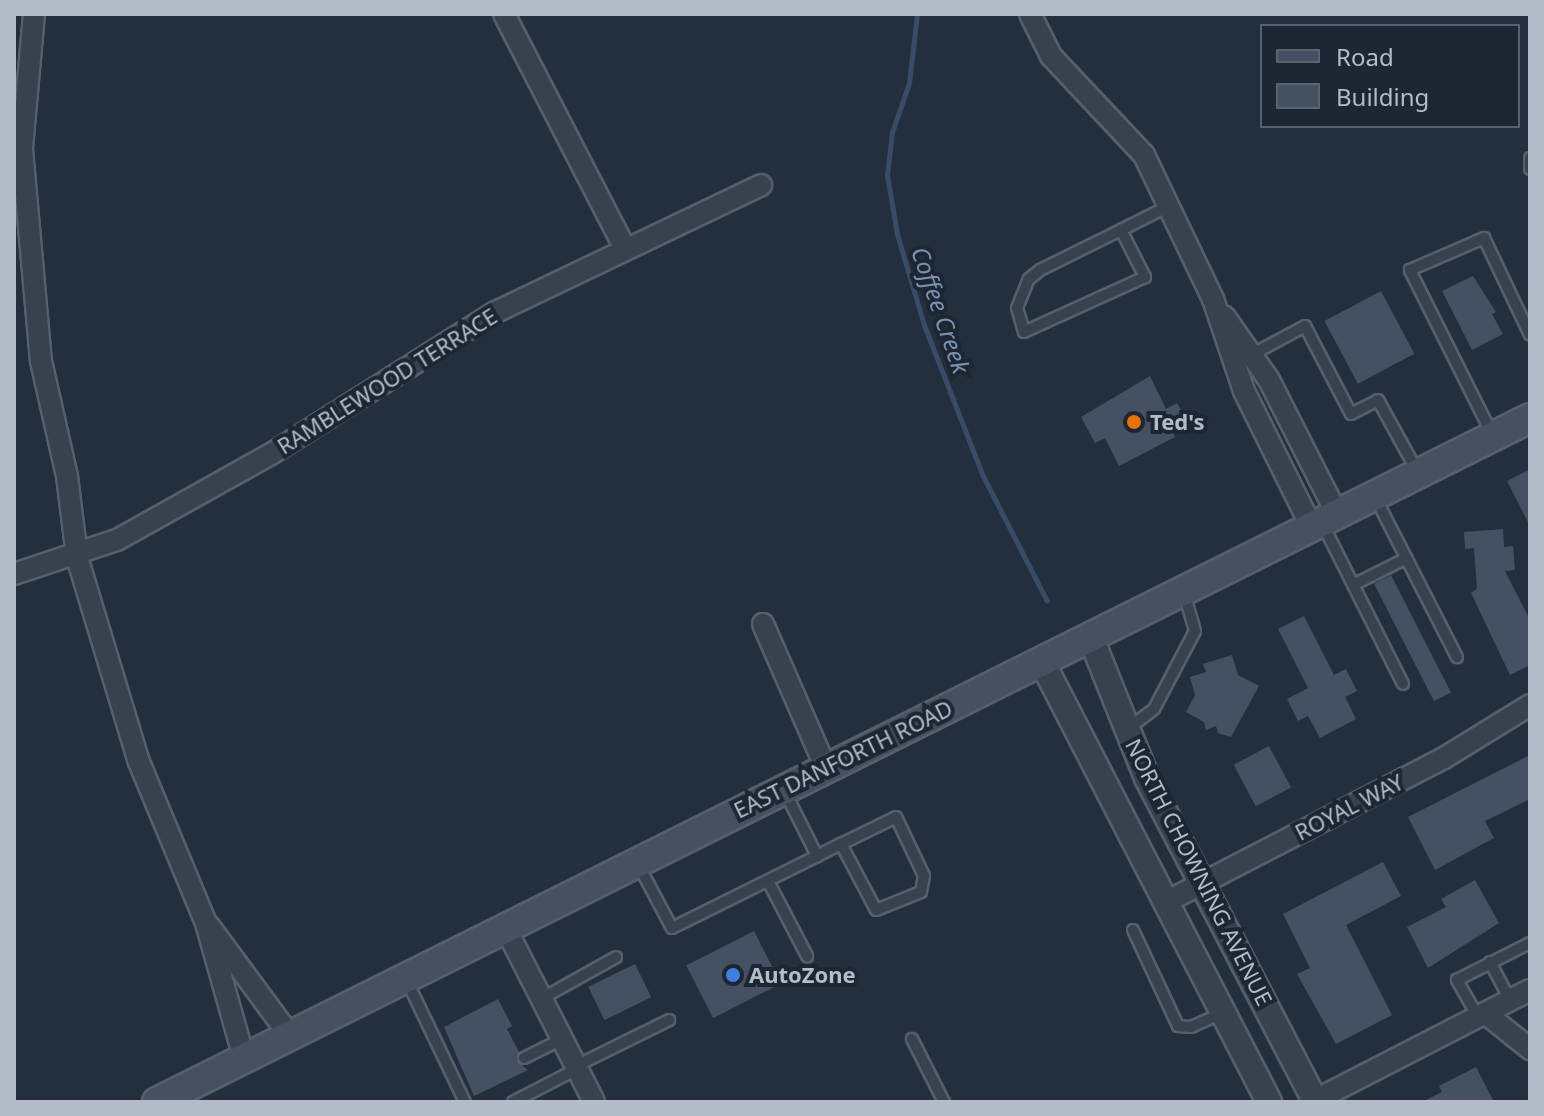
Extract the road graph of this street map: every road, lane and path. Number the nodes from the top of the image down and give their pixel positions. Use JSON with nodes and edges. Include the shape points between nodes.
{"nodes":[{"id":1,"x":34,"y":14,"type":"edge"},
{"id":2,"x":504,"y":14,"type":"edge"},
{"id":3,"x":1030,"y":14,"type":"edge"},
{"id":4,"x":18,"y":150,"type":"edge"},
{"id":5,"x":1530,"y":158,"type":"edge"},
{"id":6,"x":1530,"y":169,"type":"edge"},
{"id":7,"x":761,"y":185,"type":"dead end"},
{"id":8,"x":1169,"y":206,"type":"junction"},
{"id":9,"x":1121,"y":230,"type":"junction"},
{"id":10,"x":625,"y":248,"type":"junction"},
{"id":11,"x":1213,"y":299,"type":"junction"},
{"id":12,"x":1530,"y":335,"type":"edge"},
{"id":13,"x":1253,"y":354,"type":"junction"},
{"id":14,"x":1530,"y":418,"type":"edge"},
{"id":15,"x":1493,"y":436,"type":"junction"},
{"id":16,"x":1418,"y":473,"type":"junction"},
{"id":17,"x":1374,"y":495,"type":"junction"},
{"id":18,"x":1323,"y":520,"type":"junction"},
{"id":19,"x":77,"y":557,"type":"junction"},
{"id":20,"x":1407,"y":558,"type":"junction"},
{"id":21,"x":14,"y":574,"type":"edge"},
{"id":22,"x":1353,"y":585,"type":"junction"},
{"id":23,"x":1183,"y":591,"type":"junction"},
{"id":24,"x":763,"y":624,"type":"dead end"},
{"id":25,"x":1091,"y":638,"type":"junction"},
{"id":26,"x":1457,"y":657,"type":"dead end"},
{"id":27,"x":1042,"y":662,"type":"junction"},
{"id":28,"x":1403,"y":684,"type":"dead end"},
{"id":29,"x":1530,"y":705,"type":"edge"},
{"id":30,"x":1127,"y":729,"type":"junction"},
{"id":31,"x":825,"y":766,"type":"junction"},
{"id":32,"x":782,"y":787,"type":"junction"},
{"id":33,"x":841,"y":844,"type":"junction"},
{"id":34,"x":817,"y":856,"type":"junction"},
{"id":35,"x":637,"y":860,"type":"junction"},
{"id":36,"x":768,"y":881,"type":"junction"},
{"id":37,"x":1202,"y":883,"type":"junction"},
{"id":38,"x":1166,"y":902,"type":"junction"},
{"id":39,"x":206,"y":923,"type":"junction"},
{"id":40,"x":505,"y":927,"type":"junction"},
{"id":41,"x":1133,"y":930,"type":"dead end"},
{"id":42,"x":1530,"y":943,"type":"edge"},
{"id":43,"x":807,"y":956,"type":"dead end"},
{"id":44,"x":616,"y":957,"type":"dead end"},
{"id":45,"x":1490,"y":962,"type":"junction"},
{"id":46,"x":405,"y":977,"type":"junction"},
{"id":47,"x":1530,"y":990,"type":"edge"},
{"id":48,"x":541,"y":999,"type":"junction"},
{"id":49,"x":1510,"y":1000,"type":"junction"},
{"id":50,"x":1223,"y":1013,"type":"junction"},
{"id":51,"x":1481,"y":1015,"type":"junction"},
{"id":52,"x":669,"y":1020,"type":"dead end"},
{"id":53,"x":290,"y":1036,"type":"junction"},
{"id":54,"x":562,"y":1039,"type":"junction"},
{"id":55,"x":912,"y":1039,"type":"dead end"},
{"id":56,"x":1530,"y":1049,"type":"edge"},
{"id":57,"x":244,"y":1058,"type":"junction"},
{"id":58,"x":524,"y":1058,"type":"dead end"},
{"id":59,"x":577,"y":1067,"type":"junction"},
{"id":60,"x":1314,"y":1101,"type":"edge"},
{"id":61,"x":157,"y":1102,"type":"edge"},
{"id":62,"x":465,"y":1102,"type":"edge"},
{"id":63,"x":513,"y":1102,"type":"edge"},
{"id":64,"x":594,"y":1102,"type":"edge"},
{"id":65,"x":944,"y":1102,"type":"edge"},
{"id":66,"x":1269,"y":1102,"type":"edge"}],
"edges":[{"from":1,"to":4,"type":"street"},
{"from":2,"to":10,"type":"street"},
{"from":3,"to":8,"type":"street","via":[[1051,56],[1144,155]]},
{"from":4,"to":19,"type":"street","via":[[41,361],[67,476]]},
{"from":5,"to":6,"type":"lane"},
{"from":7,"to":10,"type":"street","name":"RAMBLEWOOD TERRACE"},
{"from":8,"to":9,"type":"lane"},
{"from":8,"to":11,"type":"street"},
{"from":9,"to":9,"type":"lane","via":[[1029,279],[1017,308],[1024,332],[1145,277]]},
{"from":10,"to":19,"type":"street","name":"RAMBLEWOOD TERRACE","via":[[496,312],[271,454]]},
{"from":11,"to":13,"type":"street"},
{"from":11,"to":18,"type":"street","via":[[1244,391]]},
{"from":12,"to":15,"type":"lane","via":[[1484,238],[1410,270]]},
{"from":13,"to":16,"type":"lane","via":[[1305,326],[1351,414],[1378,400]]},
{"from":13,"to":18,"type":"street"},
{"from":14,"to":15,"type":"main road","name":"EAST DANFORTH ROAD"},
{"from":15,"to":16,"type":"main road","name":"EAST DANFORTH ROAD"},
{"from":16,"to":17,"type":"main road","name":"EAST DANFORTH ROAD"},
{"from":17,"to":18,"type":"main road","name":"EAST DANFORTH ROAD"},
{"from":17,"to":20,"type":"lane"},
{"from":18,"to":22,"type":"lane"},
{"from":18,"to":23,"type":"main road","name":"EAST DANFORTH ROAD"},
{"from":19,"to":21,"type":"street","name":"RAMBLEWOOD TERRACE"},
{"from":19,"to":39,"type":"street","via":[[139,762]]},
{"from":20,"to":22,"type":"lane"},
{"from":20,"to":26,"type":"lane"},
{"from":22,"to":28,"type":"lane"},
{"from":23,"to":25,"type":"main road","name":"EAST DANFORTH ROAD"},
{"from":23,"to":30,"type":"lane","via":[[1195,631],[1154,709]]},
{"from":24,"to":31,"type":"street"},
{"from":25,"to":27,"type":"main road","name":"EAST DANFORTH ROAD"},
{"from":25,"to":30,"type":"street","name":"NORTH CHOWNING AVENUE"},
{"from":27,"to":31,"type":"main road","name":"EAST DANFORTH ROAD"},
{"from":27,"to":38,"type":"street","name":"NORTH CHOWNING AVENUE"},
{"from":29,"to":37,"type":"street","name":"ROYAL WAY","via":[[1444,758]]},
{"from":30,"to":37,"type":"street","name":"NORTH CHOWNING AVENUE"},
{"from":31,"to":32,"type":"main road","name":"EAST DANFORTH ROAD"},
{"from":32,"to":34,"type":"lane"},
{"from":32,"to":35,"type":"main road","name":"EAST DANFORTH ROAD"},
{"from":33,"to":33,"type":"lane","via":[[896,817],[924,876],[921,892],[876,910]]},
{"from":33,"to":34,"type":"lane"},
{"from":34,"to":36,"type":"lane"},
{"from":35,"to":36,"type":"lane","via":[[672,928]]},
{"from":35,"to":40,"type":"main road","name":"EAST DANFORTH ROAD"},
{"from":36,"to":43,"type":"lane"},
{"from":37,"to":38,"type":"street","name":"ROYAL WAY"},
{"from":37,"to":60,"type":"street","name":"NORTH CHOWNING AVENUE"},
{"from":38,"to":50,"type":"street","name":"NORTH CHOWNING AVENUE"},
{"from":39,"to":53,"type":"street"},
{"from":39,"to":57,"type":"street"},
{"from":40,"to":46,"type":"main road","name":"EAST DANFORTH ROAD"},
{"from":40,"to":48,"type":"street"},
{"from":41,"to":50,"type":"lane","via":[[1178,1026],[1191,1027]]},
{"from":42,"to":45,"type":"lane"},
{"from":44,"to":48,"type":"lane"},
{"from":45,"to":49,"type":"lane"},
{"from":45,"to":51,"type":"lane","via":[[1457,980]]},
{"from":46,"to":53,"type":"main road","name":"EAST DANFORTH ROAD"},
{"from":46,"to":62,"type":"lane"},
{"from":47,"to":49,"type":"street"},
{"from":48,"to":54,"type":"street"},
{"from":49,"to":51,"type":"street"},
{"from":50,"to":66,"type":"street","name":"NORTH CHOWNING AVENUE"},
{"from":51,"to":56,"type":"street"},
{"from":51,"to":60,"type":"street"},
{"from":52,"to":59,"type":"lane"},
{"from":53,"to":57,"type":"main road","name":"EAST DANFORTH ROAD"},
{"from":54,"to":58,"type":"lane"},
{"from":54,"to":59,"type":"street"},
{"from":55,"to":65,"type":"lane"},
{"from":57,"to":61,"type":"main road","name":"EAST DANFORTH ROAD"},
{"from":59,"to":63,"type":"lane"},
{"from":59,"to":64,"type":"street"}]}
